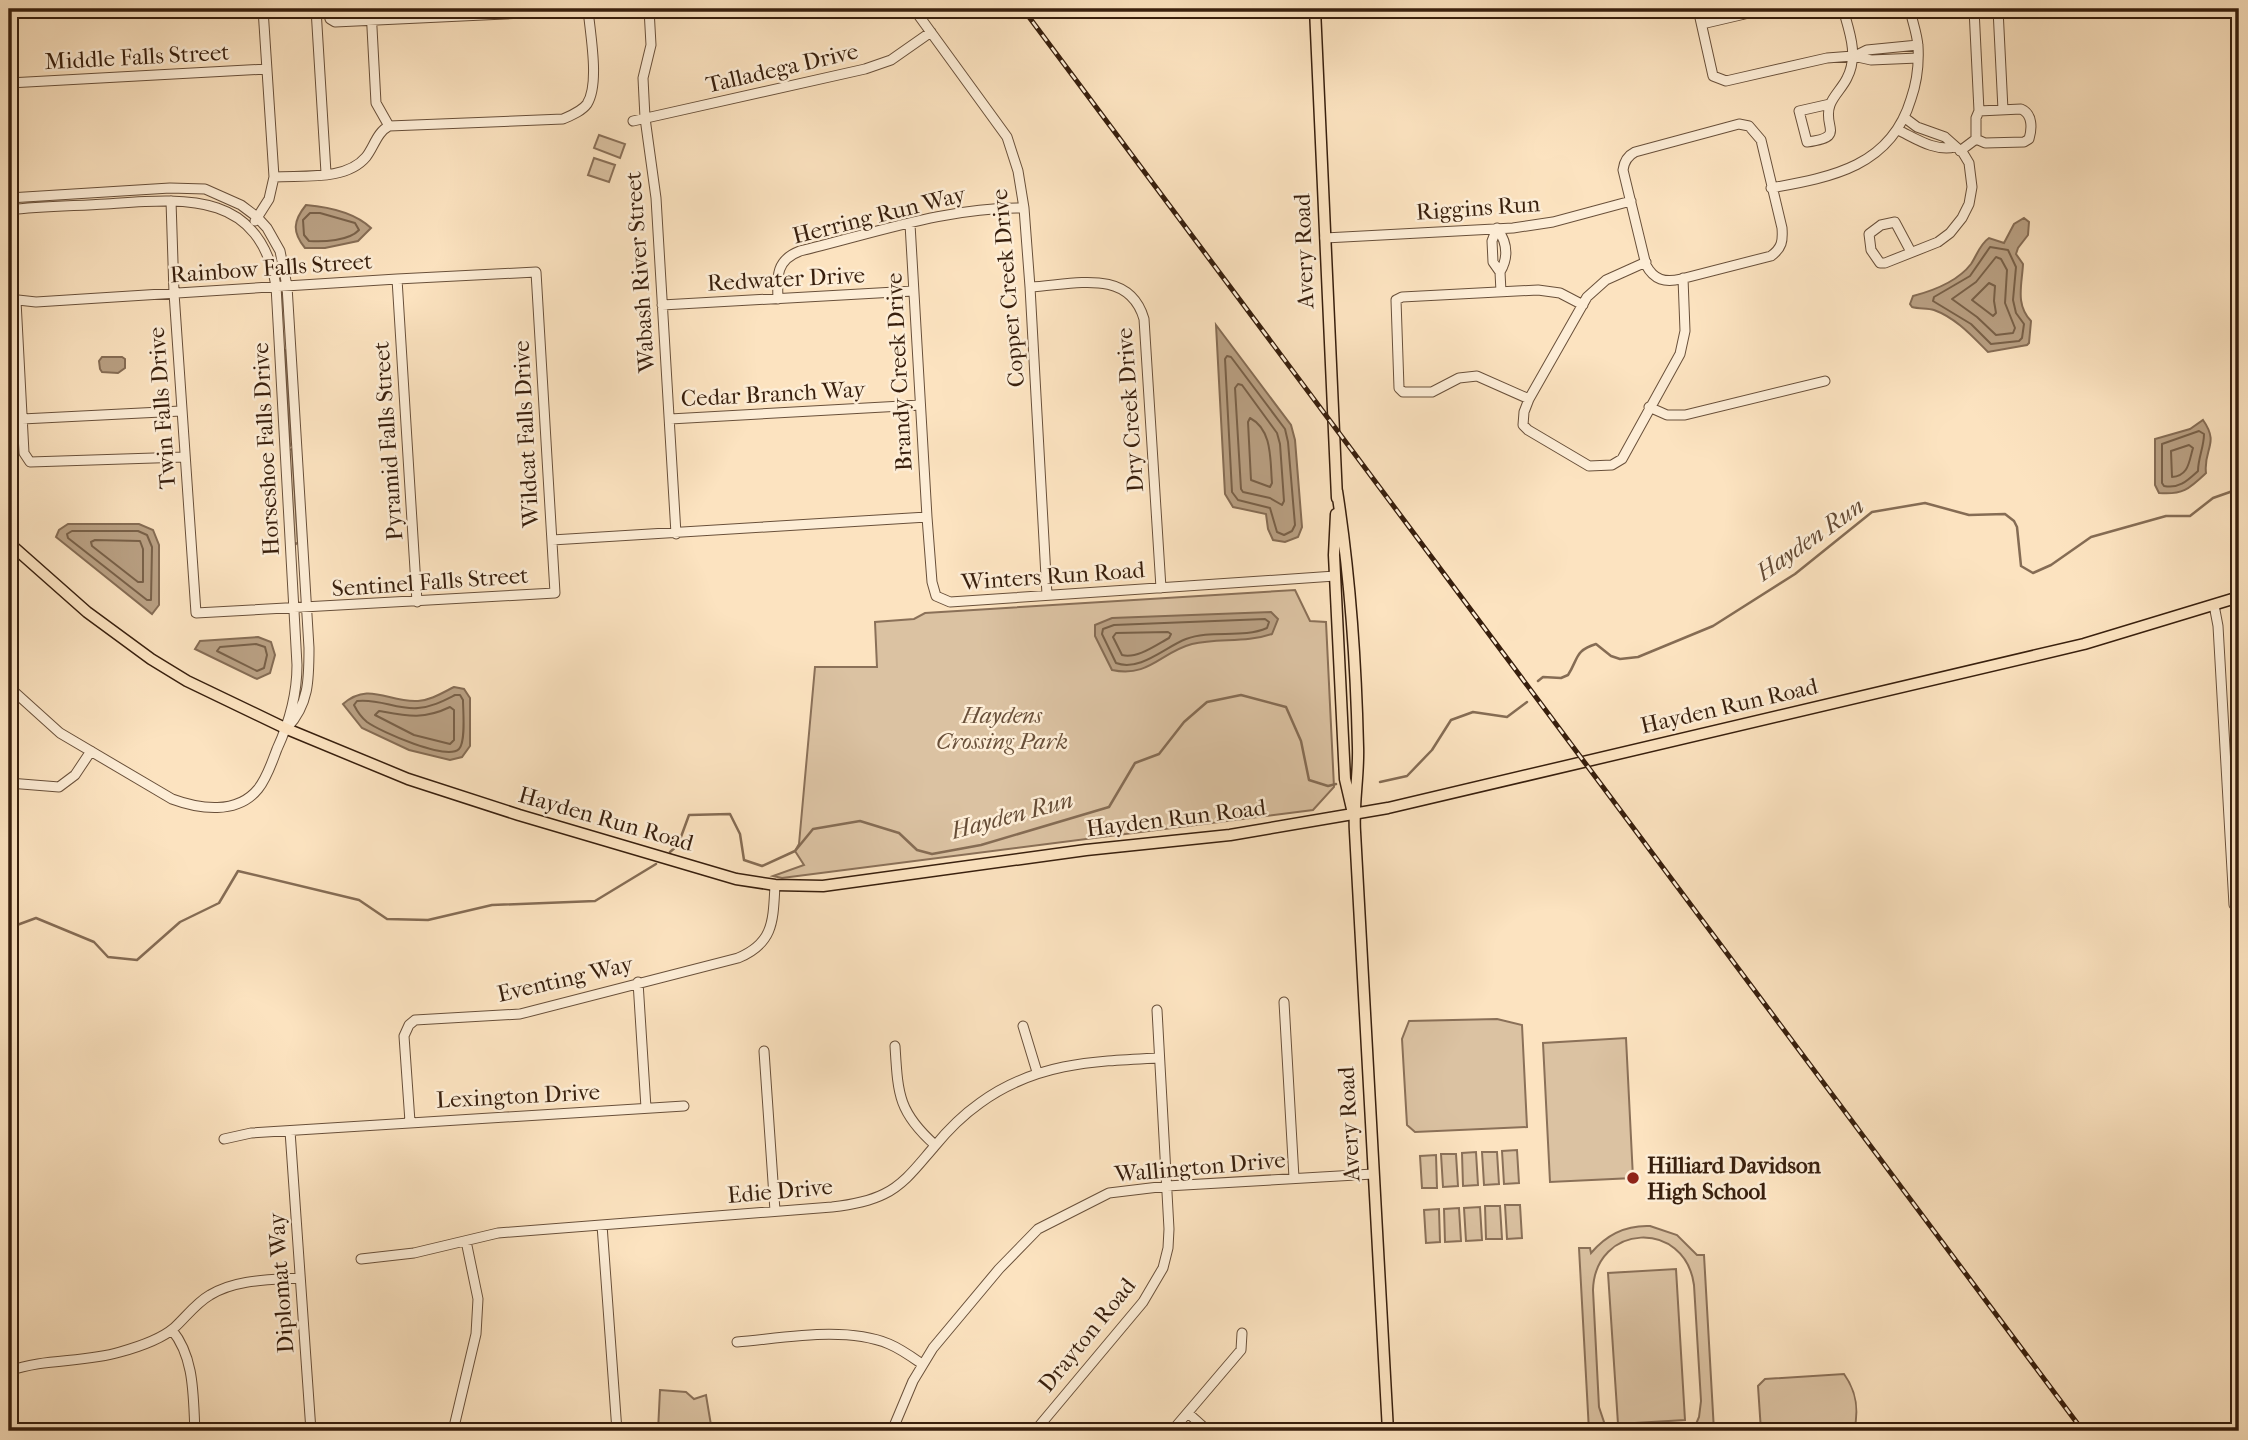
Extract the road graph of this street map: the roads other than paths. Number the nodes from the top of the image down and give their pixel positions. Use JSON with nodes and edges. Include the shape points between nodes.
{"nodes":[{"id":1,"x":263,"y":9,"type":"edge"},
{"id":2,"x":316,"y":9,"type":"edge"},
{"id":3,"x":370,"y":9,"type":"edge"},
{"id":4,"x":649,"y":9,"type":"edge"},
{"id":5,"x":914,"y":9,"type":"edge"},
{"id":6,"x":1315,"y":9,"type":"edge"},
{"id":7,"x":1698,"y":9,"type":"edge"},
{"id":8,"x":1766,"y":9,"type":"edge"},
{"id":9,"x":1843,"y":9,"type":"edge"},
{"id":10,"x":1910,"y":9,"type":"edge"},
{"id":11,"x":1974,"y":9,"type":"edge"},
{"id":12,"x":1998,"y":9,"type":"edge"},
{"id":13,"x":588,"y":10,"type":"edge"},
{"id":14,"x":330,"y":19,"type":"dead end"},
{"id":15,"x":371,"y":21,"type":"junction"},
{"id":16,"x":1702,"y":24,"type":"junction"},
{"id":17,"x":931,"y":32,"type":"junction"},
{"id":18,"x":1918,"y":45,"type":"junction"},
{"id":19,"x":1853,"y":56,"type":"junction"},
{"id":20,"x":1918,"y":58,"type":"junction"},
{"id":21,"x":267,"y":69,"type":"junction"},
{"id":22,"x":9,"y":83,"type":"edge"},
{"id":23,"x":1830,"y":104,"type":"junction"},
{"id":24,"x":2003,"y":110,"type":"junction"},
{"id":25,"x":1979,"y":111,"type":"junction"},
{"id":26,"x":645,"y":118,"type":"junction"},
{"id":27,"x":1905,"y":118,"type":"junction"},
{"id":28,"x":633,"y":121,"type":"dead end"},
{"id":29,"x":389,"y":126,"type":"junction"},
{"id":30,"x":1898,"y":131,"type":"junction"},
{"id":31,"x":1976,"y":139,"type":"junction"},
{"id":32,"x":1957,"y":149,"type":"junction"},
{"id":33,"x":326,"y":173,"type":"junction"},
{"id":34,"x":274,"y":177,"type":"junction"},
{"id":35,"x":1771,"y":188,"type":"junction"},
{"id":36,"x":9,"y":198,"type":"edge"},
{"id":37,"x":171,"y":201,"type":"junction"},
{"id":38,"x":1631,"y":201,"type":"junction"},
{"id":39,"x":1024,"y":208,"type":"junction"},
{"id":40,"x":9,"y":210,"type":"edge"},
{"id":41,"x":257,"y":217,"type":"junction"},
{"id":42,"x":909,"y":225,"type":"junction"},
{"id":43,"x":250,"y":228,"type":"junction"},
{"id":44,"x":1497,"y":228,"type":"junction"},
{"id":45,"x":1325,"y":238,"type":"junction"},
{"id":46,"x":1911,"y":252,"type":"junction"},
{"id":47,"x":1646,"y":262,"type":"junction"},
{"id":48,"x":536,"y":272,"type":"joint"},
{"id":49,"x":1684,"y":278,"type":"junction"},
{"id":50,"x":397,"y":279,"type":"junction"},
{"id":51,"x":276,"y":286,"type":"junction"},
{"id":52,"x":287,"y":286,"type":"junction"},
{"id":53,"x":1030,"y":287,"type":"junction"},
{"id":54,"x":913,"y":291,"type":"junction"},
{"id":55,"x":1501,"y":292,"type":"junction"},
{"id":56,"x":174,"y":293,"type":"junction"},
{"id":57,"x":778,"y":299,"type":"junction"},
{"id":58,"x":12,"y":300,"type":"edge"},
{"id":59,"x":662,"y":305,"type":"junction"},
{"id":60,"x":1583,"y":305,"type":"junction"},
{"id":61,"x":1825,"y":381,"type":"dead end"},
{"id":62,"x":1529,"y":399,"type":"junction"},
{"id":63,"x":920,"y":405,"type":"junction"},
{"id":64,"x":1649,"y":407,"type":"junction"},
{"id":65,"x":181,"y":411,"type":"junction"},
{"id":66,"x":22,"y":419,"type":"junction"},
{"id":67,"x":670,"y":419,"type":"junction"},
{"id":68,"x":184,"y":457,"type":"junction"},
{"id":69,"x":1337,"y":491,"type":"junction"},
{"id":70,"x":927,"y":517,"type":"junction"},
{"id":71,"x":676,"y":534,"type":"junction"},
{"id":72,"x":552,"y":540,"type":"junction"},
{"id":73,"x":9,"y":543,"type":"edge"},
{"id":74,"x":1335,"y":576,"type":"junction"},
{"id":75,"x":1161,"y":588,"type":"junction"},
{"id":76,"x":555,"y":593,"type":"joint"},
{"id":77,"x":1047,"y":595,"type":"junction"},
{"id":78,"x":2239,"y":597,"type":"edge"},
{"id":79,"x":417,"y":602,"type":"junction"},
{"id":80,"x":2214,"y":605,"type":"junction"},
{"id":81,"x":295,"y":609,"type":"junction"},
{"id":82,"x":308,"y":609,"type":"junction"},
{"id":83,"x":196,"y":613,"type":"joint"},
{"id":84,"x":9,"y":687,"type":"edge"},
{"id":85,"x":287,"y":729,"type":"junction"},
{"id":86,"x":91,"y":751,"type":"junction"},
{"id":87,"x":9,"y":783,"type":"edge"},
{"id":88,"x":1354,"y":815,"type":"junction"},
{"id":89,"x":775,"y":885,"type":"junction"},
{"id":90,"x":2234,"y":905,"type":"dead end"},
{"id":91,"x":638,"y":982,"type":"junction"},
{"id":92,"x":1284,"y":1002,"type":"dead end"},
{"id":93,"x":1157,"y":1010,"type":"dead end"},
{"id":94,"x":1023,"y":1026,"type":"dead end"},
{"id":95,"x":895,"y":1046,"type":"dead end"},
{"id":96,"x":764,"y":1051,"type":"dead end"},
{"id":97,"x":1158,"y":1058,"type":"junction"},
{"id":98,"x":1037,"y":1072,"type":"junction"},
{"id":99,"x":684,"y":1105,"type":"dead end"},
{"id":100,"x":646,"y":1108,"type":"junction"},
{"id":101,"x":410,"y":1122,"type":"junction"},
{"id":102,"x":290,"y":1131,"type":"junction"},
{"id":103,"x":224,"y":1139,"type":"dead end"},
{"id":104,"x":935,"y":1145,"type":"junction"},
{"id":105,"x":1373,"y":1174,"type":"junction"},
{"id":106,"x":1294,"y":1178,"type":"junction"},
{"id":107,"x":1167,"y":1186,"type":"junction"},
{"id":108,"x":775,"y":1211,"type":"junction"},
{"id":109,"x":602,"y":1225,"type":"junction"},
{"id":110,"x":466,"y":1241,"type":"junction"},
{"id":111,"x":361,"y":1259,"type":"dead end"},
{"id":112,"x":299,"y":1278,"type":"junction"},
{"id":113,"x":172,"y":1330,"type":"junction"},
{"id":114,"x":1242,"y":1333,"type":"dead end"},
{"id":115,"x":737,"y":1342,"type":"dead end"},
{"id":116,"x":922,"y":1364,"type":"junction"},
{"id":117,"x":9,"y":1371,"type":"edge"},
{"id":118,"x":1188,"y":1413,"type":"junction"},
{"id":119,"x":195,"y":1431,"type":"edge"},
{"id":120,"x":311,"y":1431,"type":"edge"},
{"id":121,"x":453,"y":1431,"type":"edge"},
{"id":122,"x":617,"y":1431,"type":"edge"},
{"id":123,"x":892,"y":1431,"type":"edge"},
{"id":124,"x":1035,"y":1431,"type":"edge"},
{"id":125,"x":1172,"y":1431,"type":"edge"},
{"id":126,"x":1208,"y":1431,"type":"edge"},
{"id":127,"x":1388,"y":1431,"type":"edge"}],
"edges":[{"from":1,"to":21,"type":"street"},
{"from":2,"to":33,"type":"street"},
{"from":3,"to":15,"type":"street"},
{"from":4,"to":26,"type":"street","name":"Wabash River Street"},
{"from":5,"to":17,"type":"street","name":"Copper Creek Drive"},
{"from":6,"to":45,"type":"main road","name":"Avery Road"},
{"from":7,"to":16,"type":"street"},
{"from":8,"to":16,"type":"street"},
{"from":9,"to":19,"type":"street"},
{"from":10,"to":18,"type":"street"},
{"from":11,"to":25,"type":"street"},
{"from":12,"to":24,"type":"street"},
{"from":13,"to":15,"type":"street"},
{"from":13,"to":29,"type":"street","via":[[593,80],[584,107],[563,118]]},
{"from":14,"to":15,"type":"street"},
{"from":15,"to":29,"type":"street","via":[[376,103]]},
{"from":16,"to":19,"type":"street","via":[[1713,76],[1726,81]]},
{"from":17,"to":26,"type":"street","name":"Talladega Drive","via":[[891,60],[865,69]]},
{"from":17,"to":39,"type":"street","name":"Copper Creek Drive","via":[[1007,137]]},
{"from":18,"to":19,"type":"street","via":[[1867,50]]},
{"from":18,"to":20,"type":"street"},
{"from":19,"to":20,"type":"street"},
{"from":19,"to":23,"type":"street","via":[[1849,75]]},
{"from":20,"to":27,"type":"street"},
{"from":21,"to":22,"type":"street","name":"Middle Falls Street"},
{"from":21,"to":34,"type":"street"},
{"from":23,"to":23,"type":"street","via":[[1799,111],[1807,142],[1829,135]]},
{"from":24,"to":25,"type":"street"},
{"from":24,"to":31,"type":"street","via":[[2026,111],[2029,139],[1985,143]]},
{"from":25,"to":31,"type":"street"},
{"from":26,"to":28,"type":"street","name":"Talladega Drive"},
{"from":26,"to":59,"type":"street","name":"Wabash River Street","via":[[656,198]]},
{"from":27,"to":30,"type":"street"},
{"from":27,"to":32,"type":"street","via":[[1945,137]]},
{"from":29,"to":33,"type":"street","via":[[354,167]]},
{"from":30,"to":32,"type":"street","via":[[1925,144]]},
{"from":30,"to":35,"type":"street","via":[[1887,145],[1860,162]]},
{"from":31,"to":32,"type":"street"},
{"from":32,"to":46,"type":"street","via":[[1972,174],[1969,204],[1950,233]]},
{"from":33,"to":34,"type":"street"},
{"from":34,"to":41,"type":"street","via":[[270,199]]},
{"from":35,"to":38,"type":"street","via":[[1761,140],[1749,126],[1739,124],[1630,154],[1623,170]]},
{"from":35,"to":49,"type":"street","via":[[1782,228],[1779,250]]},
{"from":36,"to":41,"type":"street","via":[[205,189]]},
{"from":37,"to":40,"type":"street"},
{"from":37,"to":43,"type":"street","via":[[205,203]]},
{"from":37,"to":56,"type":"street","name":"Twin Falls Drive"},
{"from":38,"to":44,"type":"street","name":"Riggins Run","via":[[1553,222]]},
{"from":38,"to":47,"type":"street"},
{"from":39,"to":42,"type":"street","name":"Herring Run Way","via":[[969,211]]},
{"from":39,"to":53,"type":"street","name":"Copper Creek Drive"},
{"from":41,"to":43,"type":"street"},
{"from":41,"to":52,"type":"street","name":"Horseshoe Falls Drive","via":[[276,241]]},
{"from":42,"to":54,"type":"street","name":"Brandy Creek Drive"},
{"from":42,"to":57,"type":"street","name":"Herring Run Way","via":[[790,254],[777,272]]},
{"from":43,"to":51,"type":"street","name":"Horseshoe Falls Drive","via":[[268,253]]},
{"from":44,"to":45,"type":"street","name":"Riggins Run"},
{"from":44,"to":55,"type":"street","via":[[1505,240]]},
{"from":45,"to":69,"type":"main road","name":"Avery Road"},
{"from":46,"to":46,"type":"street","via":[[1880,263],[1871,250],[1869,234],[1895,222]]},
{"from":47,"to":49,"type":"street","via":[[1660,280]]},
{"from":47,"to":60,"type":"street","via":[[1606,280]]},
{"from":48,"to":50,"type":"street","name":"Rainbow Falls Street"},
{"from":48,"to":72,"type":"street","name":"Wildcat Falls Drive"},
{"from":49,"to":64,"type":"street","via":[[1685,331],[1679,354]]},
{"from":50,"to":52,"type":"street","name":"Rainbow Falls Street"},
{"from":50,"to":79,"type":"street","name":"Pyramid Falls Street"},
{"from":51,"to":52,"type":"street","name":"Rainbow Falls Street"},
{"from":51,"to":56,"type":"street","name":"Rainbow Falls Street"},
{"from":51,"to":81,"type":"street","name":"Horseshoe Falls Drive"},
{"from":52,"to":82,"type":"street","name":"Horseshoe Falls Drive"},
{"from":53,"to":75,"type":"street","name":"Dry Creek Drive","via":[[1105,283],[1126,290],[1140,306]]},
{"from":53,"to":77,"type":"street","name":"Copper Creek Drive"},
{"from":54,"to":57,"type":"street","name":"Redwater Drive"},
{"from":54,"to":63,"type":"street","name":"Brandy Creek Drive"},
{"from":55,"to":60,"type":"street","via":[[1549,291]]},
{"from":55,"to":62,"type":"street","via":[[1396,300],[1399,388],[1432,392],[1459,378],[1477,376]]},
{"from":56,"to":58,"type":"street","name":"Rainbow Falls Street"},
{"from":56,"to":65,"type":"street","name":"Twin Falls Drive"},
{"from":57,"to":59,"type":"street","name":"Redwater Drive"},
{"from":58,"to":66,"type":"street"},
{"from":59,"to":67,"type":"street","name":"Wabash River Street"},
{"from":60,"to":62,"type":"street"},
{"from":61,"to":64,"type":"street","via":[[1685,415],[1667,415]]},
{"from":62,"to":64,"type":"street","via":[[1522,418],[1528,430],[1589,466],[1612,465],[1622,459]]},
{"from":63,"to":67,"type":"street","name":"Cedar Branch Way"},
{"from":63,"to":70,"type":"street","name":"Brandy Creek Drive"},
{"from":65,"to":66,"type":"street"},
{"from":65,"to":68,"type":"street","name":"Twin Falls Drive"},
{"from":66,"to":68,"type":"street","via":[[24,453],[30,462]]},
{"from":67,"to":71,"type":"street","name":"Wabash River Street"},
{"from":68,"to":83,"type":"street","name":"Twin Falls Drive"},
{"from":69,"to":74,"type":"main road","name":"Avery Road"},
{"from":69,"to":88,"type":"main road","name":"Avery Road","via":[[1347,553],[1358,745]]},
{"from":70,"to":71,"type":"street"},
{"from":70,"to":77,"type":"street","name":"Winters Run Road","via":[[936,596],[950,602]]},
{"from":71,"to":72,"type":"street"},
{"from":72,"to":76,"type":"street","name":"Wildcat Falls Drive"},
{"from":73,"to":85,"type":"main road","name":"Hayden Run Road","via":[[87,612],[151,659]]},
{"from":74,"to":75,"type":"street","name":"Winters Run Road"},
{"from":74,"to":88,"type":"main road","name":"Avery Road","via":[[1345,779]]},
{"from":75,"to":77,"type":"street","name":"Winters Run Road"},
{"from":76,"to":79,"type":"street","name":"Sentinel Falls Street"},
{"from":78,"to":80,"type":"main road","name":"Hayden Run Road"},
{"from":79,"to":82,"type":"street","name":"Sentinel Falls Street"},
{"from":80,"to":88,"type":"main road","name":"Hayden Run Road","via":[[2084,644]]},
{"from":80,"to":90,"type":"street"},
{"from":81,"to":82,"type":"street","name":"Sentinel Falls Street"},
{"from":81,"to":83,"type":"street","name":"Sentinel Falls Street"},
{"from":81,"to":85,"type":"street","name":"Horseshoe Falls Drive","via":[[297,684]]},
{"from":82,"to":85,"type":"street","name":"Horseshoe Falls Drive","via":[[308,690],[301,711]]},
{"from":84,"to":86,"type":"street","via":[[60,733]]},
{"from":85,"to":86,"type":"street","via":[[258,790],[223,807],[172,799]]},
{"from":85,"to":89,"type":"main road","name":"Hayden Run Road","via":[[442,791],[736,879]]},
{"from":86,"to":87,"type":"street","via":[[75,775],[59,787]]},
{"from":88,"to":89,"type":"main road","name":"Hayden Run Road","via":[[823,886]]},
{"from":88,"to":105,"type":"main road","name":"Avery Road"},
{"from":89,"to":91,"type":"street","name":"Eventing Way","via":[[769,933],[754,952]]},
{"from":91,"to":100,"type":"street"},
{"from":91,"to":101,"type":"street","name":"Eventing Way","via":[[520,1014],[415,1020],[404,1037]]},
{"from":92,"to":106,"type":"street"},
{"from":93,"to":97,"type":"street","name":"Drayton Road"},
{"from":94,"to":98,"type":"street"},
{"from":95,"to":104,"type":"street","via":[[905,1111]]},
{"from":96,"to":108,"type":"street"},
{"from":97,"to":98,"type":"street","name":"Edie Drive"},
{"from":97,"to":107,"type":"street","name":"Drayton Road"},
{"from":98,"to":104,"type":"street","name":"Edie Drive","via":[[981,1102]]},
{"from":99,"to":100,"type":"street","name":"Lexington Drive"},
{"from":100,"to":101,"type":"street","name":"Lexington Drive"},
{"from":101,"to":102,"type":"street","name":"Lexington Drive"},
{"from":102,"to":103,"type":"street","name":"Lexington Drive"},
{"from":102,"to":112,"type":"street","name":"Diplomat Way"},
{"from":104,"to":108,"type":"street","name":"Edie Drive","via":[[885,1194],[850,1205]]},
{"from":105,"to":106,"type":"street","name":"Wallington Drive"},
{"from":105,"to":127,"type":"main road","name":"Avery Road"},
{"from":106,"to":107,"type":"street","name":"Wallington Drive"},
{"from":107,"to":116,"type":"street","name":"Wallington Drive","via":[[1109,1193],[1038,1229],[990,1279]]},
{"from":107,"to":124,"type":"street","name":"Drayton Road","via":[[1168,1248],[1163,1268],[1143,1302]]},
{"from":108,"to":109,"type":"street","name":"Edie Drive"},
{"from":109,"to":110,"type":"street","name":"Edie Drive","via":[[498,1233]]},
{"from":109,"to":122,"type":"street"},
{"from":110,"to":111,"type":"street","name":"Edie Drive"},
{"from":110,"to":121,"type":"street","via":[[478,1298],[476,1334]]},
{"from":112,"to":113,"type":"street","via":[[230,1286],[209,1295]]},
{"from":112,"to":120,"type":"street","name":"Diplomat Way"},
{"from":113,"to":117,"type":"street","via":[[95,1359],[29,1364]]},
{"from":113,"to":119,"type":"street","via":[[183,1343],[191,1373]]},
{"from":114,"to":118,"type":"street","via":[[1241,1350]]},
{"from":115,"to":116,"type":"street","via":[[841,1334],[889,1344]]},
{"from":116,"to":123,"type":"street","name":"Wallington Drive"},
{"from":118,"to":125,"type":"street"},
{"from":118,"to":126,"type":"street"}]}
